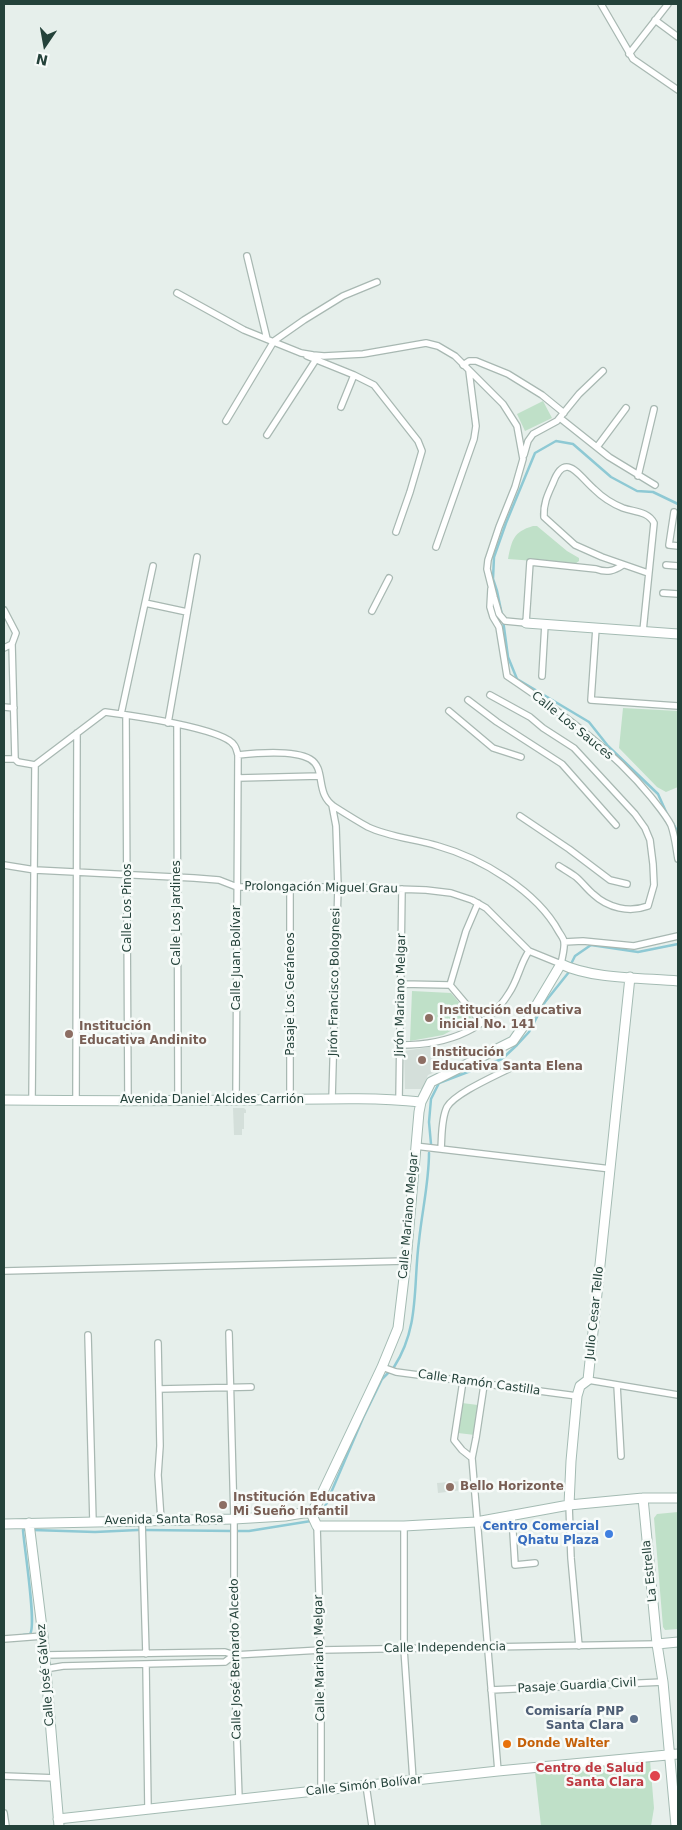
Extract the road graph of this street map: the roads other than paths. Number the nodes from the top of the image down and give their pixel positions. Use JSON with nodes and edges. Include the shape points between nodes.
{"nodes":[{"id":1,"x":602,"y":4,"type":"edge"},
{"id":2,"x":668,"y":4,"type":"edge"},
{"id":3,"x":655,"y":20,"type":"junction"},
{"id":4,"x":678,"y":36,"type":"edge"},
{"id":5,"x":629,"y":54,"type":"junction"},
{"id":6,"x":678,"y":90,"type":"edge"},
{"id":7,"x":247,"y":256,"type":"dead end"},
{"id":8,"x":378,"y":282,"type":"dead end"},
{"id":9,"x":177,"y":293,"type":"dead end"},
{"id":10,"x":267,"y":339,"type":"junction"},
{"id":11,"x":274,"y":341,"type":"junction"},
{"id":12,"x":300,"y":353,"type":"junction"},
{"id":13,"x":315,"y":360,"type":"junction"},
{"id":14,"x":463,"y":365,"type":"junction"},
{"id":15,"x":469,"y":370,"type":"junction"},
{"id":16,"x":603,"y":371,"type":"dead end"},
{"id":17,"x":354,"y":376,"type":"junction"},
{"id":18,"x":341,"y":407,"type":"dead end"},
{"id":19,"x":626,"y":408,"type":"dead end"},
{"id":20,"x":654,"y":409,"type":"dead end"},
{"id":21,"x":564,"y":413,"type":"junction"},
{"id":22,"x":560,"y":418,"type":"junction"},
{"id":23,"x":226,"y":422,"type":"dead end"},
{"id":24,"x":267,"y":435,"type":"dead end"},
{"id":25,"x":597,"y":447,"type":"junction"},
{"id":26,"x":523,"y":459,"type":"junction"},
{"id":27,"x":638,"y":476,"type":"junction"},
{"id":28,"x":655,"y":485,"type":"dead end"},
{"id":29,"x":674,"y":512,"type":"dead end"},
{"id":30,"x":675,"y":527,"type":"edge"},
{"id":31,"x":396,"y":532,"type":"dead end"},
{"id":32,"x":678,"y":546,"type":"edge"},
{"id":33,"x":436,"y":547,"type":"dead end"},
{"id":34,"x":197,"y":557,"type":"dead end"},
{"id":35,"x":623,"y":565,"type":"junction"},
{"id":36,"x":666,"y":565,"type":"dead end"},
{"id":37,"x":153,"y":566,"type":"dead end"},
{"id":38,"x":678,"y":566,"type":"edge"},
{"id":39,"x":648,"y":573,"type":"junction"},
{"id":40,"x":389,"y":578,"type":"dead end"},
{"id":41,"x":491,"y":585,"type":"junction"},
{"id":42,"x":663,"y":592,"type":"dead end"},
{"id":43,"x":678,"y":594,"type":"edge"},
{"id":44,"x":145,"y":603,"type":"junction"},
{"id":45,"x":4,"y":610,"type":"edge"},
{"id":46,"x":372,"y":611,"type":"dead end"},
{"id":47,"x":187,"y":612,"type":"junction"},
{"id":48,"x":526,"y":623,"type":"junction"},
{"id":49,"x":545,"y":624,"type":"junction"},
{"id":50,"x":596,"y":628,"type":"junction"},
{"id":51,"x":643,"y":631,"type":"junction"},
{"id":52,"x":678,"y":634,"type":"edge"},
{"id":53,"x":12,"y":644,"type":"junction"},
{"id":54,"x":4,"y":648,"type":"edge"},
{"id":55,"x":542,"y":676,"type":"dead end"},
{"id":56,"x":490,"y":695,"type":"dead end"},
{"id":57,"x":468,"y":700,"type":"dead end"},
{"id":58,"x":678,"y":706,"type":"edge"},
{"id":59,"x":4,"y":707,"type":"edge"},
{"id":60,"x":14,"y":708,"type":"junction"},
{"id":61,"x":449,"y":711,"type":"dead end"},
{"id":62,"x":124,"y":715,"type":"junction"},
{"id":63,"x":168,"y":723,"type":"junction"},
{"id":64,"x":177,"y":724,"type":"junction"},
{"id":65,"x":77,"y":733,"type":"junction"},
{"id":66,"x":238,"y":755,"type":"junction"},
{"id":67,"x":520,"y":757,"type":"dead end"},
{"id":68,"x":4,"y":759,"type":"edge"},
{"id":69,"x":15,"y":759,"type":"junction"},
{"id":70,"x":35,"y":765,"type":"junction"},
{"id":71,"x":320,"y":776,"type":"junction"},
{"id":72,"x":238,"y":778,"type":"junction"},
{"id":73,"x":332,"y":805,"type":"junction"},
{"id":74,"x":520,"y":816,"type":"dead end"},
{"id":75,"x":616,"y":825,"type":"dead end"},
{"id":76,"x":678,"y":859,"type":"edge"},
{"id":77,"x":4,"y":865,"type":"edge"},
{"id":78,"x":559,"y":866,"type":"dead end"},
{"id":79,"x":35,"y":870,"type":"junction"},
{"id":80,"x":77,"y":872,"type":"junction"},
{"id":81,"x":128,"y":875,"type":"junction"},
{"id":82,"x":177,"y":877,"type":"junction"},
{"id":83,"x":627,"y":884,"type":"dead end"},
{"id":84,"x":237,"y":887,"type":"junction"},
{"id":85,"x":338,"y":887,"type":"junction"},
{"id":86,"x":290,"y":888,"type":"junction"},
{"id":87,"x":402,"y":890,"type":"junction"},
{"id":88,"x":478,"y":903,"type":"junction"},
{"id":89,"x":678,"y":936,"type":"edge"},
{"id":90,"x":564,"y":942,"type":"junction"},
{"id":91,"x":529,"y":951,"type":"junction"},
{"id":92,"x":561,"y":964,"type":"junction"},
{"id":93,"x":630,"y":977,"type":"junction"},
{"id":94,"x":678,"y":981,"type":"edge"},
{"id":95,"x":402,"y":984,"type":"junction"},
{"id":96,"x":450,"y":985,"type":"junction"},
{"id":97,"x":482,"y":1023,"type":"junction"},
{"id":98,"x":401,"y":1045,"type":"junction"},
{"id":99,"x":516,"y":1065,"type":"dead end"},
{"id":100,"x":332,"y":1099,"type":"junction"},
{"id":101,"x":4,"y":1100,"type":"edge"},
{"id":102,"x":32,"y":1100,"type":"junction"},
{"id":103,"x":76,"y":1100,"type":"junction"},
{"id":104,"x":236,"y":1100,"type":"junction"},
{"id":105,"x":290,"y":1100,"type":"junction"},
{"id":106,"x":399,"y":1100,"type":"junction"},
{"id":107,"x":128,"y":1101,"type":"junction"},
{"id":108,"x":178,"y":1101,"type":"junction"},
{"id":109,"x":421,"y":1102,"type":"junction"},
{"id":110,"x":415,"y":1146,"type":"junction"},
{"id":111,"x":441,"y":1149,"type":"junction"},
{"id":112,"x":611,"y":1169,"type":"junction"},
{"id":113,"x":406,"y":1261,"type":"junction"},
{"id":114,"x":4,"y":1271,"type":"edge"},
{"id":115,"x":230,"y":1333,"type":"dead end"},
{"id":116,"x":88,"y":1334,"type":"dead end"},
{"id":117,"x":158,"y":1343,"type":"dead end"},
{"id":118,"x":382,"y":1367,"type":"junction"},
{"id":119,"x":588,"y":1380,"type":"junction"},
{"id":120,"x":463,"y":1381,"type":"junction"},
{"id":121,"x":484,"y":1385,"type":"junction"},
{"id":122,"x":617,"y":1385,"type":"junction"},
{"id":123,"x":231,"y":1387,"type":"junction"},
{"id":124,"x":251,"y":1387,"type":"dead end"},
{"id":125,"x":159,"y":1389,"type":"junction"},
{"id":126,"x":678,"y":1395,"type":"edge"},
{"id":127,"x":577,"y":1396,"type":"junction"},
{"id":128,"x":621,"y":1456,"type":"dead end"},
{"id":129,"x":472,"y":1458,"type":"junction"},
{"id":130,"x":643,"y":1498,"type":"junction"},
{"id":131,"x":678,"y":1498,"type":"edge"},
{"id":132,"x":570,"y":1506,"type":"junction"},
{"id":133,"x":311,"y":1513,"type":"junction"},
{"id":134,"x":512,"y":1516,"type":"junction"},
{"id":135,"x":234,"y":1518,"type":"junction"},
{"id":136,"x":142,"y":1520,"type":"junction"},
{"id":137,"x":161,"y":1520,"type":"junction"},
{"id":138,"x":93,"y":1522,"type":"junction"},
{"id":139,"x":476,"y":1522,"type":"junction"},
{"id":140,"x":29,"y":1523,"type":"junction"},
{"id":141,"x":4,"y":1524,"type":"edge"},
{"id":142,"x":317,"y":1526,"type":"junction"},
{"id":143,"x":404,"y":1526,"type":"junction"},
{"id":144,"x":535,"y":1563,"type":"dead end"},
{"id":145,"x":43,"y":1636,"type":"junction"},
{"id":146,"x":4,"y":1639,"type":"edge"},
{"id":147,"x":678,"y":1642,"type":"edge"},
{"id":148,"x":658,"y":1644,"type":"junction"},
{"id":149,"x":578,"y":1646,"type":"junction"},
{"id":150,"x":487,"y":1648,"type":"junction"},
{"id":151,"x":404,"y":1649,"type":"junction"},
{"id":152,"x":321,"y":1650,"type":"junction"},
{"id":153,"x":146,"y":1654,"type":"junction"},
{"id":154,"x":44,"y":1655,"type":"junction"},
{"id":155,"x":234,"y":1655,"type":"junction"},
{"id":156,"x":63,"y":1656,"type":"junction"},
{"id":157,"x":146,"y":1665,"type":"junction"},
{"id":158,"x":63,"y":1666,"type":"junction"},
{"id":159,"x":45,"y":1669,"type":"junction"},
{"id":160,"x":663,"y":1682,"type":"junction"},
{"id":161,"x":491,"y":1690,"type":"junction"},
{"id":162,"x":674,"y":1755,"type":"edge"},
{"id":163,"x":498,"y":1771,"type":"junction"},
{"id":164,"x":4,"y":1776,"type":"edge"},
{"id":165,"x":56,"y":1778,"type":"junction"},
{"id":166,"x":413,"y":1780,"type":"junction"},
{"id":167,"x":366,"y":1785,"type":"junction"},
{"id":168,"x":322,"y":1790,"type":"junction"},
{"id":169,"x":240,"y":1799,"type":"junction"},
{"id":170,"x":148,"y":1809,"type":"junction"},
{"id":171,"x":4,"y":1813,"type":"edge"},
{"id":172,"x":58,"y":1822,"type":"edge"},
{"id":173,"x":6,"y":1826,"type":"edge"},
{"id":174,"x":372,"y":1826,"type":"edge"},
{"id":175,"x":676,"y":1826,"type":"edge"}],
"edges":[{"from":1,"to":5,"type":"street"},
{"from":2,"to":3,"type":"street"},
{"from":3,"to":4,"type":"street"},
{"from":3,"to":5,"type":"street"},
{"from":5,"to":6,"type":"street"},
{"from":7,"to":10,"type":"street"},
{"from":8,"to":11,"type":"street","via":[[342,296]]},
{"from":9,"to":10,"type":"street"},
{"from":10,"to":11,"type":"street"},
{"from":11,"to":12,"type":"street"},
{"from":11,"to":23,"type":"street"},
{"from":12,"to":13,"type":"street"},
{"from":12,"to":14,"type":"street","via":[[324,356],[363,354],[426,343],[448,350]]},
{"from":13,"to":17,"type":"street"},
{"from":13,"to":24,"type":"street"},
{"from":14,"to":15,"type":"street"},
{"from":14,"to":21,"type":"street","via":[[476,361],[508,374]]},
{"from":15,"to":26,"type":"street","via":[[513,418]]},
{"from":15,"to":33,"type":"street","via":[[476,426],[474,439]]},
{"from":16,"to":21,"type":"street"},
{"from":17,"to":18,"type":"street"},
{"from":17,"to":31,"type":"street","via":[[374,385],[418,441],[422,451]]},
{"from":19,"to":25,"type":"street"},
{"from":20,"to":27,"type":"street"},
{"from":21,"to":22,"type":"street"},
{"from":22,"to":25,"type":"street"},
{"from":22,"to":26,"type":"street","via":[[533,434]]},
{"from":25,"to":27,"type":"street"},
{"from":26,"to":41,"type":"street","via":[[488,560]]},
{"from":27,"to":28,"type":"street"},
{"from":29,"to":30,"type":"street"},
{"from":30,"to":32,"type":"street","via":[[669,545]]},
{"from":34,"to":47,"type":"street"},
{"from":35,"to":39,"type":"street"},
{"from":35,"to":39,"type":"street","via":[[575,545],[544,517],[543,507],[557,472],[562,468],[575,470],[593,489],[623,508],[651,518],[654,523]]},
{"from":35,"to":48,"type":"street","via":[[605,572],[530,562]]},
{"from":36,"to":38,"type":"street"},
{"from":37,"to":44,"type":"street","name":"Calle Los Pinos"},
{"from":39,"to":51,"type":"street"},
{"from":40,"to":46,"type":"street"},
{"from":41,"to":48,"type":"street","via":[[499,614],[505,622]]},
{"from":41,"to":76,"type":"street","name":"Calle Los Sauces","via":[[490,607],[500,627],[508,676],[605,750],[639,783],[671,825]]},
{"from":42,"to":43,"type":"street"},
{"from":44,"to":47,"type":"street"},
{"from":44,"to":62,"type":"street","name":"Calle Los Pinos"},
{"from":45,"to":53,"type":"street","via":[[16,633]]},
{"from":47,"to":63,"type":"street"},
{"from":48,"to":49,"type":"street"},
{"from":49,"to":50,"type":"street"},
{"from":49,"to":55,"type":"street"},
{"from":50,"to":51,"type":"street"},
{"from":50,"to":58,"type":"street","via":[[591,700]]},
{"from":51,"to":52,"type":"street"},
{"from":53,"to":54,"type":"street"},
{"from":53,"to":60,"type":"street"},
{"from":56,"to":78,"type":"street","via":[[530,717],[574,748],[635,814],[650,840],[654,864],[654,885],[648,906],[625,910],[604,903]]},
{"from":57,"to":75,"type":"street","via":[[562,764]]},
{"from":59,"to":60,"type":"street"},
{"from":60,"to":69,"type":"street"},
{"from":61,"to":67,"type":"street","via":[[493,748]]},
{"from":62,"to":63,"type":"street"},
{"from":62,"to":65,"type":"street","via":[[101,713]]},
{"from":62,"to":81,"type":"street","name":"Calle Los Pinos"},
{"from":63,"to":64,"type":"street"},
{"from":64,"to":66,"type":"street","via":[[224,737],[234,744]]},
{"from":64,"to":82,"type":"street","name":"Calle Los Jardines"},
{"from":65,"to":70,"type":"street"},
{"from":65,"to":80,"type":"street"},
{"from":66,"to":71,"type":"street","via":[[290,754],[310,759]]},
{"from":66,"to":72,"type":"street","name":"Calle Juan Bolívar"},
{"from":68,"to":69,"type":"street"},
{"from":69,"to":70,"type":"street"},
{"from":70,"to":79,"type":"street"},
{"from":71,"to":72,"type":"street"},
{"from":71,"to":73,"type":"street","via":[[322,792]]},
{"from":72,"to":84,"type":"street","name":"Calle Juan Bolívar"},
{"from":73,"to":85,"type":"street","name":"Jirón Francisco Bolognesi"},
{"from":73,"to":90,"type":"street","via":[[368,827],[452,851],[500,874],[544,911]]},
{"from":74,"to":83,"type":"street","via":[[610,880]]},
{"from":77,"to":79,"type":"street","name":"Prolongación Miguel Grau"},
{"from":79,"to":80,"type":"street","name":"Prolongación Miguel Grau"},
{"from":79,"to":102,"type":"street"},
{"from":80,"to":81,"type":"street","name":"Prolongación Miguel Grau"},
{"from":80,"to":103,"type":"street"},
{"from":81,"to":82,"type":"street","name":"Prolongación Miguel Grau"},
{"from":81,"to":107,"type":"street","name":"Calle Los Pinos"},
{"from":82,"to":84,"type":"street","name":"Prolongación Miguel Grau","via":[[219,880]]},
{"from":82,"to":108,"type":"street","name":"Calle Los Jardines"},
{"from":84,"to":86,"type":"street","name":"Prolongación Miguel Grau"},
{"from":84,"to":104,"type":"street","name":"Calle Juan Bolívar"},
{"from":85,"to":86,"type":"street","name":"Prolongación Miguel Grau"},
{"from":85,"to":87,"type":"street","name":"Prolongación Miguel Grau"},
{"from":85,"to":100,"type":"street","name":"Jirón Francisco Bolognesi"},
{"from":86,"to":105,"type":"street","name":"Pasaje Los Geráneos"},
{"from":87,"to":88,"type":"street","name":"Prolongación Miguel Grau","via":[[451,893]]},
{"from":87,"to":95,"type":"street","name":"Jirón Mariano Melgar"},
{"from":88,"to":91,"type":"street","name":"Prolongación Miguel Grau"},
{"from":88,"to":96,"type":"street","via":[[466,930]]},
{"from":89,"to":90,"type":"street","via":[[634,946]]},
{"from":90,"to":92,"type":"street"},
{"from":91,"to":92,"type":"street"},
{"from":91,"to":97,"type":"street","via":[[510,991]]},
{"from":92,"to":93,"type":"street","via":[[581,971]]},
{"from":92,"to":109,"type":"street","name":"Calle Mariano Melgar","via":[[513,1041],[436,1079]]},
{"from":93,"to":94,"type":"street"},
{"from":93,"to":112,"type":"street","name":"Julio Cesar Tello"},
{"from":95,"to":96,"type":"street"},
{"from":95,"to":98,"type":"street","name":"Jirón Mariano Melgar"},
{"from":96,"to":97,"type":"street"},
{"from":97,"to":98,"type":"street","via":[[465,1034],[424,1045]]},
{"from":98,"to":106,"type":"street","name":"Jirón Mariano Melgar"},
{"from":99,"to":111,"type":"street","via":[[452,1100],[446,1109]]},
{"from":100,"to":105,"type":"street","name":"Avenida Daniel Alcides Carrión"},
{"from":100,"to":106,"type":"street","name":"Avenida Daniel Alcides Carrión"},
{"from":101,"to":102,"type":"street","name":"Avenida Daniel Alcides Carrión"},
{"from":102,"to":103,"type":"street","name":"Avenida Daniel Alcides Carrión"},
{"from":103,"to":107,"type":"street","name":"Avenida Daniel Alcides Carrión"},
{"from":104,"to":105,"type":"street","name":"Avenida Daniel Alcides Carrión"},
{"from":104,"to":108,"type":"street","name":"Avenida Daniel Alcides Carrión"},
{"from":106,"to":109,"type":"street","name":"Avenida Daniel Alcides Carrión"},
{"from":107,"to":108,"type":"street","name":"Avenida Daniel Alcides Carrión"},
{"from":109,"to":110,"type":"street","name":"Calle Mariano Melgar"},
{"from":110,"to":111,"type":"street"},
{"from":110,"to":113,"type":"street","name":"Calle Mariano Melgar"},
{"from":111,"to":112,"type":"street"},
{"from":112,"to":119,"type":"street","name":"Julio Cesar Tello"},
{"from":113,"to":114,"type":"street"},
{"from":113,"to":118,"type":"street","name":"Calle Mariano Melgar","via":[[398,1328]]},
{"from":115,"to":123,"type":"street","name":"Calle José Bernardo Alcedo"},
{"from":116,"to":138,"type":"street"},
{"from":117,"to":125,"type":"street"},
{"from":118,"to":120,"type":"street","name":"Calle Ramón Castilla","via":[[396,1372]]},
{"from":118,"to":133,"type":"street","name":"Calle Mariano Melgar"},
{"from":119,"to":122,"type":"street"},
{"from":119,"to":127,"type":"street","name":"Julio Cesar Tello","via":[[580,1386]]},
{"from":120,"to":121,"type":"street","name":"Calle Ramón Castilla"},
{"from":120,"to":129,"type":"street","via":[[454,1440]]},
{"from":121,"to":127,"type":"street","name":"Calle Ramón Castilla"},
{"from":121,"to":129,"type":"street"},
{"from":122,"to":126,"type":"street"},
{"from":122,"to":128,"type":"street"},
{"from":123,"to":124,"type":"street"},
{"from":123,"to":125,"type":"street"},
{"from":123,"to":135,"type":"street","name":"Calle José Bernardo Alcedo"},
{"from":125,"to":137,"type":"street"},
{"from":127,"to":132,"type":"street","name":"Julio Cesar Tello"},
{"from":129,"to":139,"type":"street"},
{"from":130,"to":131,"type":"street"},
{"from":130,"to":132,"type":"street"},
{"from":130,"to":148,"type":"street","name":"La Estrella"},
{"from":132,"to":134,"type":"street"},
{"from":132,"to":149,"type":"street","name":"Julio Cesar Tello"},
{"from":133,"to":135,"type":"street","name":"Avenida Santa Rosa"},
{"from":133,"to":142,"type":"street"},
{"from":134,"to":139,"type":"street"},
{"from":134,"to":144,"type":"street","via":[[515,1566]]},
{"from":135,"to":137,"type":"street","name":"Avenida Santa Rosa"},
{"from":135,"to":155,"type":"street","name":"Calle José Bernardo Alcedo"},
{"from":136,"to":137,"type":"street","name":"Avenida Santa Rosa"},
{"from":136,"to":138,"type":"street","name":"Avenida Santa Rosa"},
{"from":136,"to":153,"type":"street"},
{"from":138,"to":140,"type":"street","name":"Avenida Santa Rosa"},
{"from":139,"to":143,"type":"street"},
{"from":139,"to":150,"type":"street"},
{"from":140,"to":141,"type":"street","name":"Avenida Santa Rosa"},
{"from":140,"to":145,"type":"street","name":"Calle José Gálvez"},
{"from":142,"to":143,"type":"street"},
{"from":142,"to":152,"type":"street","name":"Calle Mariano Melgar"},
{"from":143,"to":151,"type":"street"},
{"from":145,"to":146,"type":"street"},
{"from":145,"to":154,"type":"street","name":"Calle José Gálvez"},
{"from":147,"to":148,"type":"street"},
{"from":148,"to":149,"type":"street","name":"Calle Independencia"},
{"from":148,"to":160,"type":"street","name":"La Estrella"},
{"from":149,"to":150,"type":"street","name":"Calle Independencia"},
{"from":150,"to":151,"type":"street","name":"Calle Independencia"},
{"from":150,"to":161,"type":"street"},
{"from":151,"to":152,"type":"street","name":"Calle Independencia"},
{"from":151,"to":166,"type":"street"},
{"from":152,"to":155,"type":"street","name":"Calle Independencia"},
{"from":152,"to":168,"type":"street","name":"Calle Mariano Melgar"},
{"from":153,"to":155,"type":"street","name":"Calle Independencia","via":[[225,1652]]},
{"from":153,"to":156,"type":"street","name":"Calle Independencia"},
{"from":154,"to":156,"type":"street","name":"Calle Independencia"},
{"from":154,"to":159,"type":"street","name":"Calle José Gálvez"},
{"from":155,"to":157,"type":"street","name":"Calle Independencia","via":[[225,1662]]},
{"from":155,"to":169,"type":"street","name":"Calle José Bernardo Alcedo"},
{"from":156,"to":158,"type":"street"},
{"from":157,"to":158,"type":"street","name":"Calle Independencia"},
{"from":157,"to":170,"type":"street"},
{"from":158,"to":159,"type":"street","name":"Calle Independencia"},
{"from":159,"to":165,"type":"street","name":"Calle José Gálvez"},
{"from":160,"to":161,"type":"street","name":"Pasaje Guardia Civil"},
{"from":160,"to":162,"type":"street","name":"La Estrella"},
{"from":161,"to":163,"type":"street"},
{"from":162,"to":163,"type":"street","name":"Calle Simón Bolívar"},
{"from":162,"to":175,"type":"street","name":"La Estrella"},
{"from":163,"to":166,"type":"street","name":"Calle Simón Bolívar"},
{"from":164,"to":165,"type":"street"},
{"from":165,"to":172,"type":"street","name":"Calle José Gálvez"},
{"from":166,"to":167,"type":"street","name":"Calle Simón Bolívar"},
{"from":167,"to":168,"type":"street","name":"Calle Simón Bolívar"},
{"from":167,"to":174,"type":"street"},
{"from":168,"to":169,"type":"street","name":"Calle Simón Bolívar"},
{"from":169,"to":170,"type":"street","name":"Calle Simón Bolívar"},
{"from":170,"to":172,"type":"street","name":"Calle Simón Bolívar"},
{"from":171,"to":173,"type":"street"}]}
